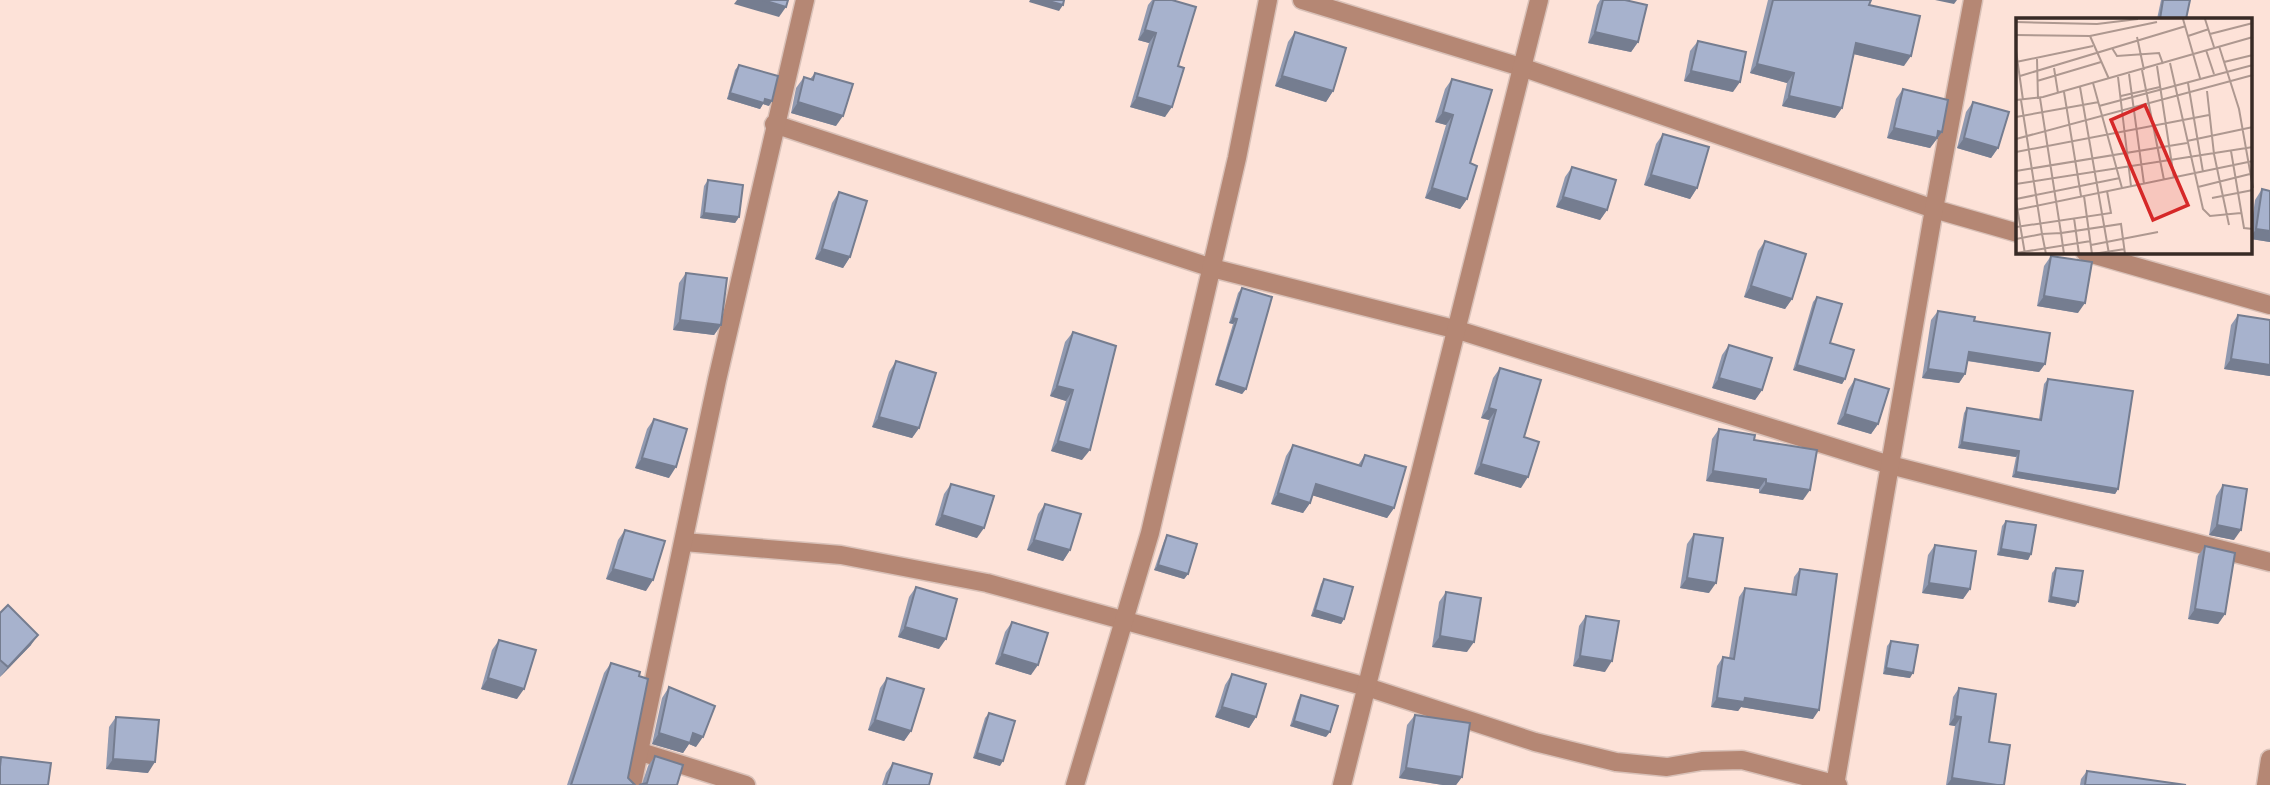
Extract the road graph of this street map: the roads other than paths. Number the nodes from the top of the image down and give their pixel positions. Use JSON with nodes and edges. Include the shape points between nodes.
{"nodes":[{"id":1,"x":804,"y":0,"type":"edge"},
{"id":2,"x":1268,"y":0,"type":"edge"},
{"id":3,"x":1302,"y":0,"type":"edge"},
{"id":4,"x":1539,"y":0,"type":"edge"},
{"id":5,"x":1973,"y":0,"type":"edge"},
{"id":6,"x":1524,"y":68,"type":"junction"},
{"id":7,"x":774,"y":124,"type":"junction"},
{"id":8,"x":1934,"y":209,"type":"junction"},
{"id":9,"x":2016,"y":232,"type":"edge"},
{"id":10,"x":2092,"y":254,"type":"edge"},
{"id":11,"x":1212,"y":268,"type":"junction"},
{"id":12,"x":2270,"y":305,"type":"edge"},
{"id":13,"x":1458,"y":330,"type":"junction"},
{"id":14,"x":1890,"y":465,"type":"junction"},
{"id":15,"x":684,"y":541,"type":"junction"},
{"id":16,"x":2270,"y":562,"type":"edge"},
{"id":17,"x":1123,"y":622,"type":"junction"},
{"id":18,"x":1367,"y":687,"type":"junction"},
{"id":19,"x":640,"y":752,"type":"junction"},
{"id":20,"x":2270,"y":759,"type":"edge"},
{"id":21,"x":632,"y":785,"type":"edge"},
{"id":22,"x":746,"y":785,"type":"edge"},
{"id":23,"x":1075,"y":785,"type":"edge"},
{"id":24,"x":1342,"y":785,"type":"edge"},
{"id":25,"x":1836,"y":785,"type":"edge"},
{"id":26,"x":2266,"y":785,"type":"edge"}],
"edges":[{"from":1,"to":7,"type":"street"},
{"from":2,"to":11,"type":"street"},
{"from":3,"to":6,"type":"street"},
{"from":4,"to":6,"type":"street"},
{"from":5,"to":8,"type":"street"},
{"from":6,"to":8,"type":"street"},
{"from":6,"to":13,"type":"street"},
{"from":7,"to":11,"type":"street"},
{"from":7,"to":15,"type":"street"},
{"from":8,"to":9,"type":"street"},
{"from":8,"to":14,"type":"street"},
{"from":10,"to":12,"type":"street"},
{"from":11,"to":13,"type":"street"},
{"from":11,"to":17,"type":"street","via":[[1150,533]]},
{"from":13,"to":14,"type":"street"},
{"from":13,"to":18,"type":"street"},
{"from":14,"to":16,"type":"street"},
{"from":14,"to":25,"type":"street"},
{"from":15,"to":17,"type":"street","via":[[841,555],[987,583]]},
{"from":15,"to":19,"type":"street"},
{"from":17,"to":18,"type":"street"},
{"from":17,"to":23,"type":"street"},
{"from":18,"to":24,"type":"street"},
{"from":18,"to":25,"type":"street","via":[[1535,742],[1616,762],[1667,767],[1742,760]]},
{"from":19,"to":21,"type":"street"},
{"from":19,"to":22,"type":"street"},
{"from":20,"to":26,"type":"street"}]}
